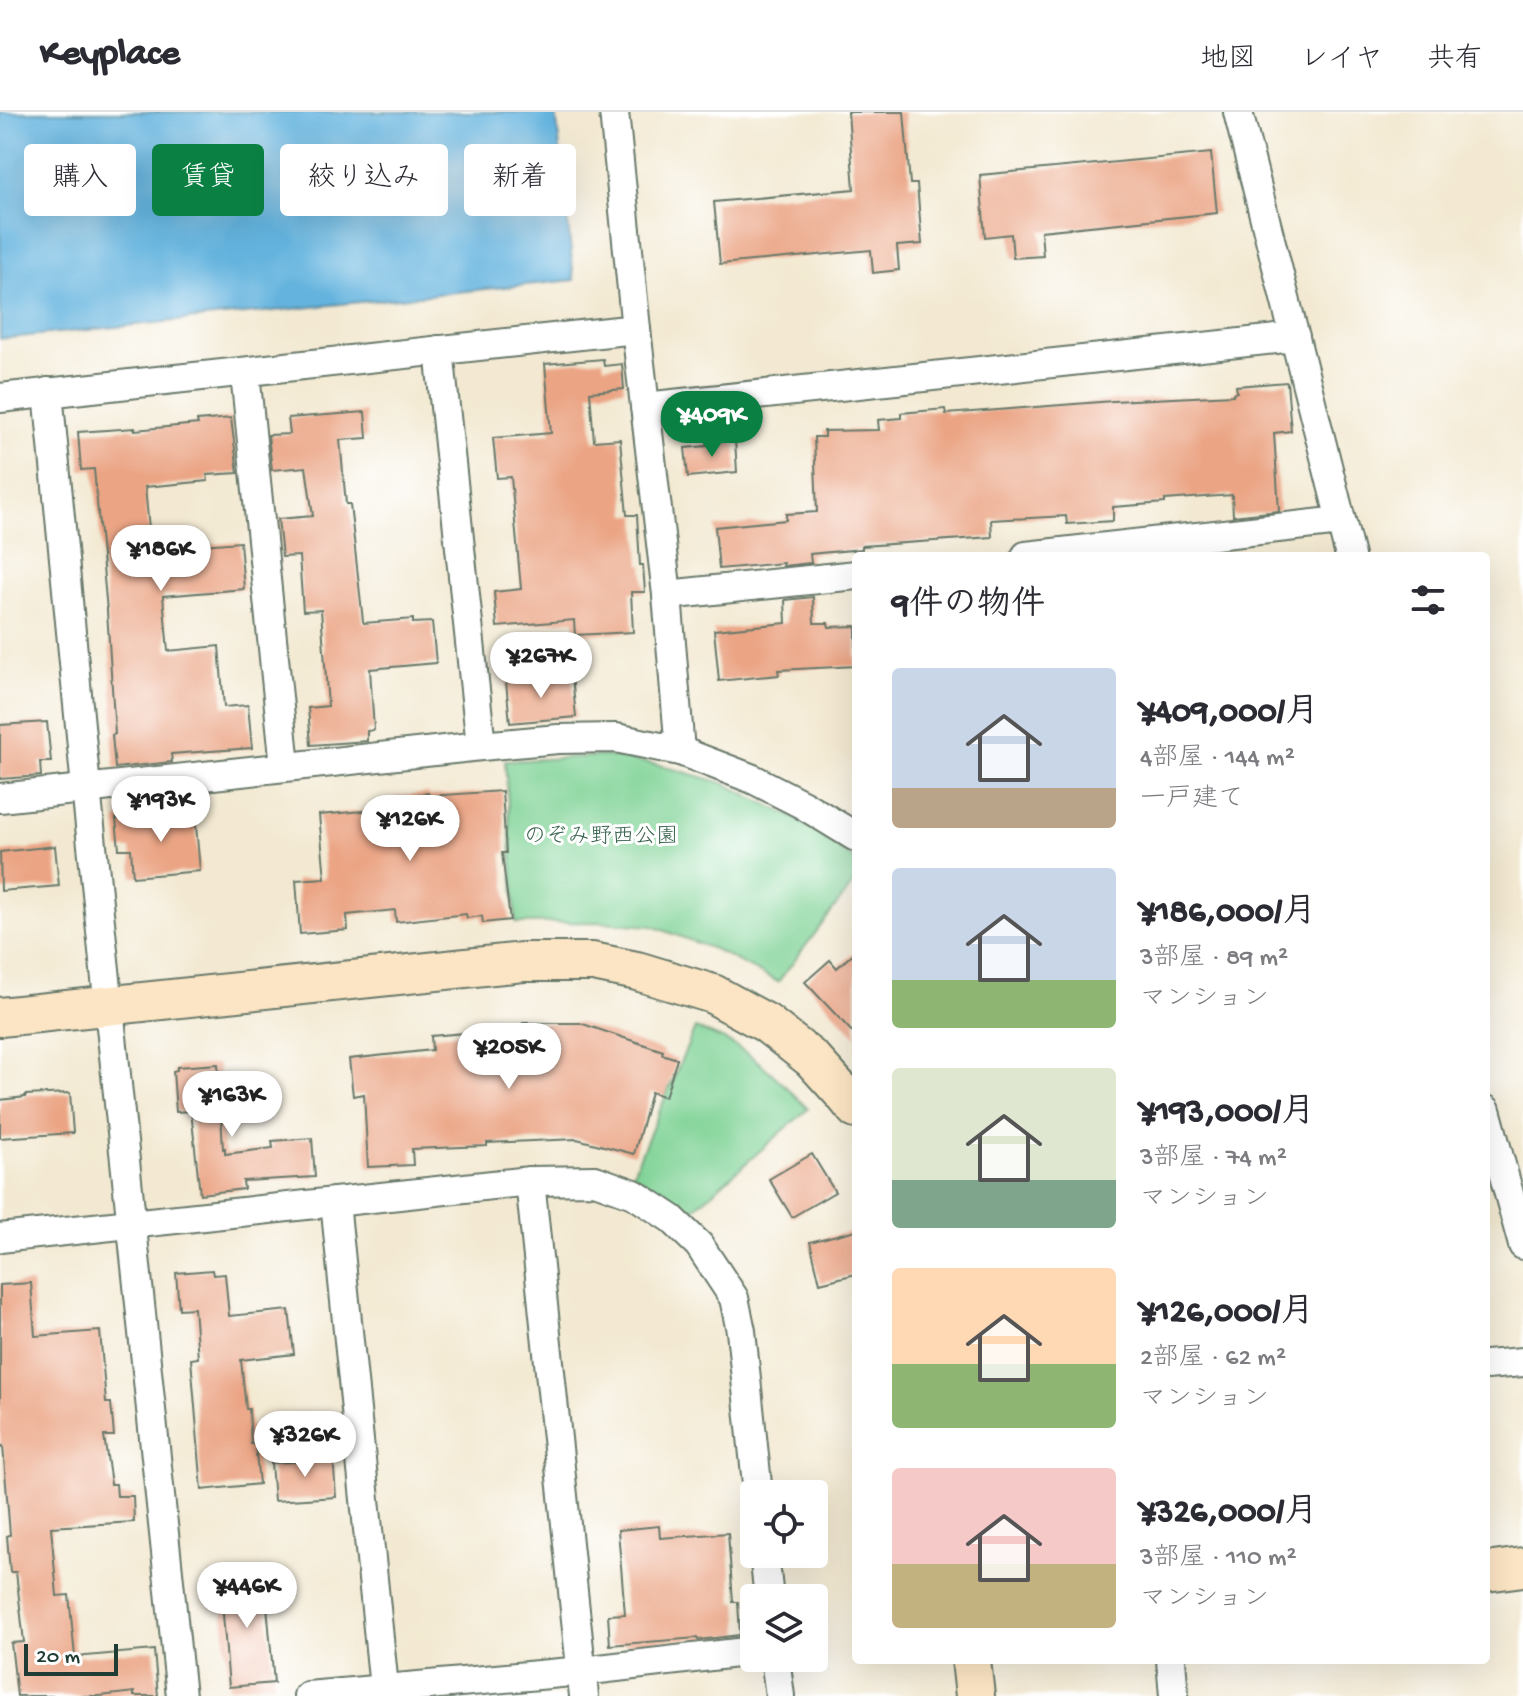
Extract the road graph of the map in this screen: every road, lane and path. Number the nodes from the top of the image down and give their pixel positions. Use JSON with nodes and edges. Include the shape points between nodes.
{"nodes":[{"id":1,"x":614,"y":112,"type":"edge"},
{"id":2,"x":1238,"y":112,"type":"edge"},
{"id":3,"x":636,"y":329,"type":"junction"},
{"id":4,"x":1295,"y":337,"type":"junction"},
{"id":5,"x":439,"y":350,"type":"junction"},
{"id":6,"x":245,"y":373,"type":"junction"},
{"id":7,"x":48,"y":392,"type":"junction"},
{"id":8,"x":0,"y":398,"type":"edge"},
{"id":9,"x":645,"y":407,"type":"junction"},
{"id":10,"x":1341,"y":521,"type":"junction"},
{"id":11,"x":1062,"y":552,"type":"edge"},
{"id":12,"x":1349,"y":552,"type":"edge"},
{"id":13,"x":852,"y":575,"type":"edge"},
{"id":14,"x":667,"y":595,"type":"junction"},
{"id":15,"x":481,"y":746,"type":"junction"},
{"id":16,"x":680,"y":751,"type":"junction"},
{"id":17,"x":285,"y":766,"type":"junction"},
{"id":18,"x":86,"y":788,"type":"junction"},
{"id":19,"x":0,"y":798,"type":"edge"},
{"id":20,"x":852,"y":833,"type":"edge"},
{"id":21,"x":109,"y":1005,"type":"junction"},
{"id":22,"x":0,"y":1017,"type":"edge"},
{"id":23,"x":852,"y":1104,"type":"edge"},
{"id":24,"x":1490,"y":1125,"type":"edge"},
{"id":25,"x":530,"y":1181,"type":"junction"},
{"id":26,"x":335,"y":1202,"type":"junction"},
{"id":27,"x":131,"y":1223,"type":"junction"},
{"id":28,"x":0,"y":1238,"type":"edge"},
{"id":29,"x":1523,"y":1245,"type":"edge"},
{"id":30,"x":1523,"y":1362,"type":"edge"},
{"id":31,"x":1490,"y":1365,"type":"edge"},
{"id":32,"x":757,"y":1480,"type":"edge"},
{"id":33,"x":1523,"y":1567,"type":"edge"},
{"id":34,"x":1490,"y":1571,"type":"edge"},
{"id":35,"x":740,"y":1654,"type":"edge"},
{"id":36,"x":971,"y":1664,"type":"edge"},
{"id":37,"x":1171,"y":1664,"type":"edge"},
{"id":38,"x":777,"y":1672,"type":"edge"},
{"id":39,"x":583,"y":1684,"type":"edge"},
{"id":40,"x":384,"y":1688,"type":"junction"},
{"id":41,"x":181,"y":1696,"type":"edge"},
{"id":42,"x":308,"y":1696,"type":"edge"},
{"id":43,"x":780,"y":1696,"type":"edge"},
{"id":44,"x":975,"y":1696,"type":"edge"},
{"id":45,"x":1174,"y":1696,"type":"edge"}],
"edges":[{"from":1,"to":3,"type":"street"},
{"from":2,"to":4,"type":"street"},
{"from":3,"to":5,"type":"street"},
{"from":3,"to":9,"type":"street"},
{"from":4,"to":9,"type":"street"},
{"from":4,"to":10,"type":"street"},
{"from":5,"to":6,"type":"street"},
{"from":5,"to":15,"type":"street"},
{"from":6,"to":7,"type":"street"},
{"from":6,"to":17,"type":"street"},
{"from":7,"to":8,"type":"street"},
{"from":7,"to":18,"type":"street"},
{"from":9,"to":14,"type":"street"},
{"from":10,"to":11,"type":"street"},
{"from":10,"to":12,"type":"street"},
{"from":13,"to":14,"type":"street"},
{"from":14,"to":16,"type":"street"},
{"from":15,"to":16,"type":"street","via":[[616,738]]},
{"from":15,"to":17,"type":"street"},
{"from":16,"to":20,"type":"street","via":[[753,779]]},
{"from":17,"to":18,"type":"street"},
{"from":18,"to":19,"type":"street"},
{"from":18,"to":21,"type":"street"},
{"from":21,"to":22,"type":"street"},
{"from":21,"to":23,"type":"street","via":[[523,962],[593,962],[713,994],[766,1023],[812,1059]]},
{"from":21,"to":27,"type":"street"},
{"from":24,"to":29,"type":"street"},
{"from":25,"to":26,"type":"street"},
{"from":25,"to":32,"type":"street","via":[[595,1180],[634,1194],[699,1245],[734,1298]]},
{"from":25,"to":39,"type":"street"},
{"from":26,"to":27,"type":"street"},
{"from":26,"to":40,"type":"street"},
{"from":27,"to":28,"type":"street"},
{"from":27,"to":41,"type":"street"},
{"from":30,"to":31,"type":"street"},
{"from":33,"to":34,"type":"street"},
{"from":35,"to":39,"type":"street"},
{"from":36,"to":44,"type":"street"},
{"from":37,"to":45,"type":"street"},
{"from":38,"to":43,"type":"street"},
{"from":39,"to":40,"type":"street"},
{"from":40,"to":42,"type":"street"}]}
